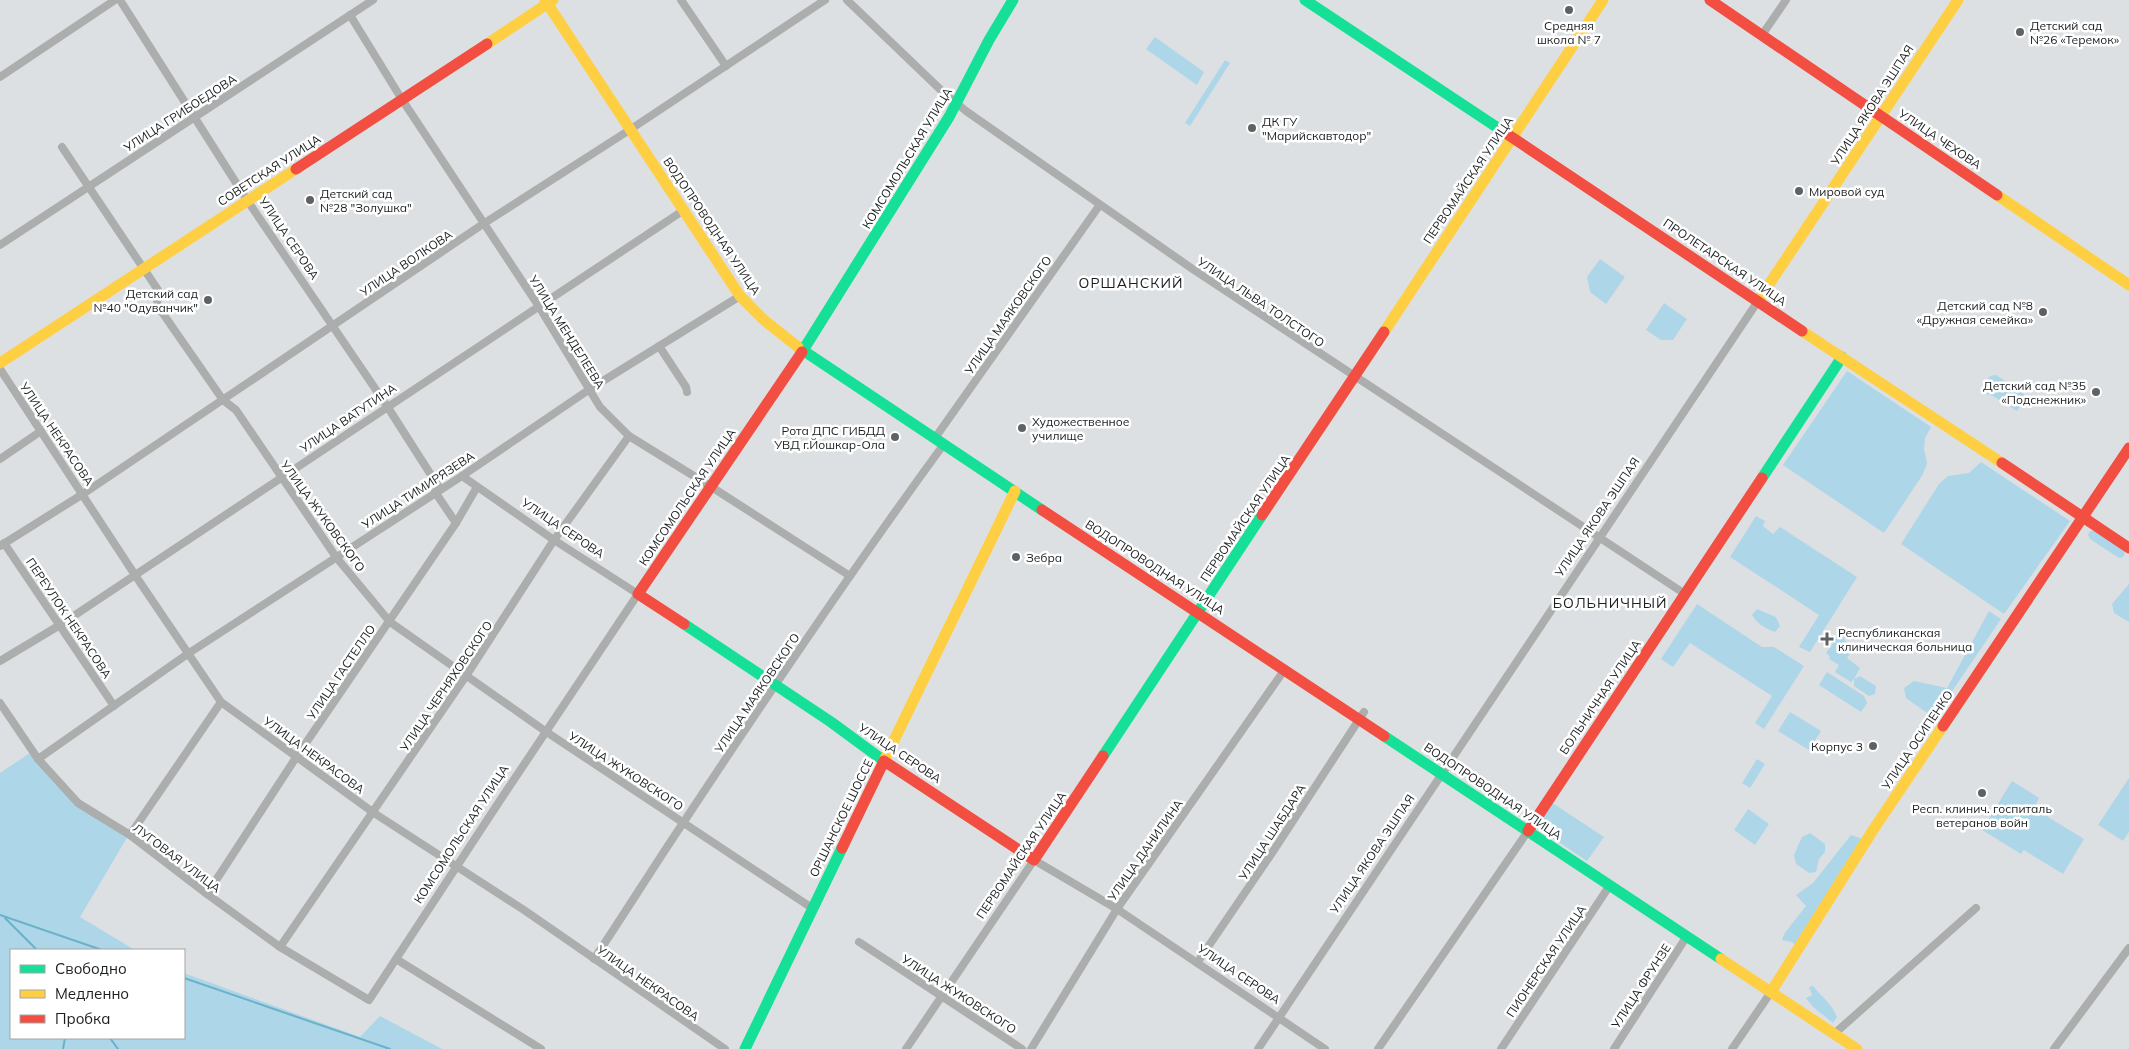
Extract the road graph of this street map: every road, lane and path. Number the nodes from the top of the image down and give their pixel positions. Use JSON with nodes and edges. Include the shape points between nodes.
{"nodes":[{"id":1,"x":115,"y":0,"type":"edge"},
{"id":2,"x":120,"y":0,"type":"edge"},
{"id":3,"x":373,"y":0,"type":"edge"},
{"id":4,"x":681,"y":0,"type":"edge"},
{"id":5,"x":825,"y":0,"type":"edge"},
{"id":6,"x":847,"y":0,"type":"edge"},
{"id":7,"x":1013,"y":0,"type":"edge"},
{"id":8,"x":1305,"y":0,"type":"edge"},
{"id":9,"x":1603,"y":0,"type":"edge"},
{"id":10,"x":1710,"y":0,"type":"edge"},
{"id":11,"x":1786,"y":0,"type":"edge"},
{"id":12,"x":1958,"y":0,"type":"edge"},
{"id":13,"x":548,"y":1,"type":"edge"},
{"id":14,"x":350,"y":15,"type":"junction"},
{"id":15,"x":1762,"y":36,"type":"junction"},
{"id":16,"x":726,"y":66,"type":"junction"},
{"id":17,"x":0,"y":77,"type":"edge"},
{"id":18,"x":401,"y":98,"type":"junction"},
{"id":19,"x":957,"y":104,"type":"junction"},
{"id":20,"x":1881,"y":116,"type":"junction"},
{"id":21,"x":194,"y":117,"type":"junction"},
{"id":22,"x":630,"y":129,"type":"junction"},
{"id":23,"x":1512,"y":137,"type":"junction"},
{"id":24,"x":62,"y":148,"type":"dead end"},
{"id":25,"x":89,"y":186,"type":"junction"},
{"id":26,"x":246,"y":200,"type":"junction"},
{"id":27,"x":1100,"y":206,"type":"junction"},
{"id":28,"x":684,"y":210,"type":"junction"},
{"id":29,"x":483,"y":224,"type":"junction"},
{"id":30,"x":0,"y":245,"type":"edge"},
{"id":31,"x":145,"y":269,"type":"junction"},
{"id":32,"x":2129,"y":285,"type":"edge"},
{"id":33,"x":740,"y":296,"type":"junction"},
{"id":34,"x":1758,"y":301,"type":"junction"},
{"id":35,"x":538,"y":306,"type":"junction"},
{"id":36,"x":332,"y":327,"type":"junction"},
{"id":37,"x":659,"y":346,"type":"junction"},
{"id":38,"x":803,"y":350,"type":"junction"},
{"id":39,"x":1842,"y":357,"type":"junction"},
{"id":40,"x":0,"y":363,"type":"edge"},
{"id":41,"x":0,"y":369,"type":"edge"},
{"id":42,"x":1353,"y":377,"type":"junction"},
{"id":43,"x":590,"y":389,"type":"junction"},
{"id":44,"x":688,"y":392,"type":"dead end"},
{"id":45,"x":223,"y":400,"type":"junction"},
{"id":46,"x":387,"y":406,"type":"junction"},
{"id":47,"x":41,"y":431,"type":"junction"},
{"id":48,"x":629,"y":436,"type":"junction"},
{"id":49,"x":939,"y":441,"type":"junction"},
{"id":50,"x":2129,"y":448,"type":"edge"},
{"id":51,"x":0,"y":458,"type":"edge"},
{"id":52,"x":462,"y":476,"type":"junction"},
{"id":53,"x":280,"y":478,"type":"junction"},
{"id":54,"x":710,"y":486,"type":"junction"},
{"id":55,"x":478,"y":487,"type":"junction"},
{"id":56,"x":437,"y":490,"type":"junction"},
{"id":57,"x":1015,"y":491,"type":"junction"},
{"id":58,"x":83,"y":494,"type":"junction"},
{"id":59,"x":2084,"y":518,"type":"junction"},
{"id":60,"x":456,"y":523,"type":"junction"},
{"id":61,"x":1599,"y":538,"type":"junction"},
{"id":62,"x":554,"y":540,"type":"junction"},
{"id":63,"x":2,"y":545,"type":"edge"},
{"id":64,"x":2129,"y":548,"type":"edge"},
{"id":65,"x":336,"y":557,"type":"junction"},
{"id":66,"x":135,"y":575,"type":"junction"},
{"id":67,"x":850,"y":576,"type":"junction"},
{"id":68,"x":638,"y":594,"type":"junction"},
{"id":69,"x":1684,"y":594,"type":"junction"},
{"id":70,"x":1198,"y":612,"type":"junction"},
{"id":71,"x":390,"y":622,"type":"junction"},
{"id":72,"x":60,"y":625,"type":"junction"},
{"id":73,"x":189,"y":653,"type":"junction"},
{"id":74,"x":0,"y":661,"type":"edge"},
{"id":75,"x":1285,"y":669,"type":"junction"},
{"id":76,"x":466,"y":676,"type":"junction"},
{"id":77,"x":776,"y":686,"type":"junction"},
{"id":78,"x":0,"y":702,"type":"edge"},
{"id":79,"x":221,"y":702,"type":"junction"},
{"id":80,"x":114,"y":706,"type":"junction"},
{"id":81,"x":1361,"y":715,"type":"junction"},
{"id":82,"x":545,"y":731,"type":"junction"},
{"id":83,"x":297,"y":756,"type":"junction"},
{"id":84,"x":38,"y":760,"type":"junction"},
{"id":85,"x":884,"y":761,"type":"junction"},
{"id":86,"x":1442,"y":773,"type":"junction"},
{"id":87,"x":374,"y":813,"type":"junction"},
{"id":88,"x":684,"y":821,"type":"junction"},
{"id":89,"x":1528,"y":831,"type":"junction"},
{"id":90,"x":130,"y":835,"type":"junction"},
{"id":91,"x":1034,"y":860,"type":"junction"},
{"id":92,"x":457,"y":866,"type":"junction"},
{"id":93,"x":1610,"y":885,"type":"junction"},
{"id":94,"x":207,"y":894,"type":"junction"},
{"id":95,"x":812,"y":908,"type":"junction"},
{"id":96,"x":1976,"y":908,"type":"dead end"},
{"id":97,"x":1117,"y":909,"type":"junction"},
{"id":98,"x":1687,"y":936,"type":"junction"},
{"id":99,"x":859,"y":942,"type":"dead end"},
{"id":100,"x":280,"y":947,"type":"junction"},
{"id":101,"x":2129,"y":948,"type":"edge"},
{"id":102,"x":396,"y":959,"type":"junction"},
{"id":103,"x":594,"y":959,"type":"junction"},
{"id":104,"x":1196,"y":963,"type":"junction"},
{"id":105,"x":1771,"y":992,"type":"junction"},
{"id":106,"x":943,"y":997,"type":"junction"},
{"id":107,"x":369,"y":1000,"type":"joint"},
{"id":108,"x":1279,"y":1018,"type":"junction"},
{"id":109,"x":1834,"y":1034,"type":"junction"},
{"id":110,"x":1852,"y":1047,"type":"edge"},
{"id":111,"x":541,"y":1049,"type":"edge"},
{"id":112,"x":725,"y":1049,"type":"edge"},
{"id":113,"x":745,"y":1049,"type":"edge"},
{"id":114,"x":906,"y":1049,"type":"edge"},
{"id":115,"x":1022,"y":1049,"type":"edge"},
{"id":116,"x":1031,"y":1049,"type":"edge"},
{"id":117,"x":1258,"y":1049,"type":"edge"},
{"id":118,"x":1325,"y":1049,"type":"edge"},
{"id":119,"x":1378,"y":1049,"type":"edge"},
{"id":120,"x":1501,"y":1049,"type":"edge"},
{"id":121,"x":1614,"y":1049,"type":"edge"},
{"id":122,"x":1732,"y":1049,"type":"edge"},
{"id":123,"x":2054,"y":1049,"type":"edge"}],
"edges":[{"from":1,"to":17,"type":"street"},
{"from":2,"to":21,"type":"street","name":"УЛИЦА СЕРОВА"},
{"from":3,"to":14,"type":"street","name":"УЛИЦА ГРИБОЕДОВА"},
{"from":4,"to":16,"type":"street"},
{"from":5,"to":16,"type":"street","name":"УЛИЦА ВОЛКОВА"},
{"from":6,"to":19,"type":"street","name":"УЛИЦА ЛЬВА ТОЛСТОГО"},
{"from":7,"to":19,"type":"main road","name":"КОМСОМОЛЬСКАЯ УЛИЦА"},
{"from":8,"to":23,"type":"main road","name":"ПРОЛЕТАРСКАЯ УЛИЦА"},
{"from":9,"to":23,"type":"main road","name":"ПЕРВОМАЙСКАЯ УЛИЦА"},
{"from":10,"to":15,"type":"main road","name":"УЛИЦА ЧЕХОВА"},
{"from":11,"to":15,"type":"street"},
{"from":12,"to":20,"type":"main road","name":"УЛИЦА ЯКОВА ЭШПАЯ"},
{"from":13,"to":18,"type":"main road","name":"СОВЕТСКАЯ УЛИЦА"},
{"from":13,"to":22,"type":"main road","name":"ВОДОПРОВОДНАЯ УЛИЦА"},
{"from":14,"to":18,"type":"street","name":"УЛИЦА МЕНДЕЛЕЕВА"},
{"from":14,"to":21,"type":"street","name":"УЛИЦА ГРИБОЕДОВА"},
{"from":15,"to":20,"type":"main road","name":"УЛИЦА ЧЕХОВА"},
{"from":16,"to":22,"type":"street","name":"УЛИЦА ВОЛКОВА"},
{"from":18,"to":26,"type":"main road","name":"СОВЕТСКАЯ УЛИЦА"},
{"from":18,"to":29,"type":"street","name":"УЛИЦА МЕНДЕЛЕЕВА"},
{"from":19,"to":27,"type":"street","name":"УЛИЦА ЛЬВА ТОЛСТОГО"},
{"from":19,"to":38,"type":"main road","name":"КОМСОМОЛЬСКАЯ УЛИЦА"},
{"from":20,"to":32,"type":"main road","name":"УЛИЦА ЧЕХОВА"},
{"from":20,"to":34,"type":"main road","name":"УЛИЦА ЯКОВА ЭШПАЯ"},
{"from":21,"to":25,"type":"street","name":"УЛИЦА ГРИБОЕДОВА"},
{"from":21,"to":26,"type":"street","name":"УЛИЦА СЕРОВА"},
{"from":22,"to":28,"type":"main road","name":"ВОДОПРОВОДНАЯ УЛИЦА"},
{"from":22,"to":29,"type":"street","name":"УЛИЦА ВОЛКОВА"},
{"from":23,"to":34,"type":"main road","name":"ПРОЛЕТАРСКАЯ УЛИЦА"},
{"from":23,"to":42,"type":"main road","name":"ПЕРВОМАЙСКАЯ УЛИЦА"},
{"from":24,"to":25,"type":"street","name":"УЛИЦА ЖУКОВСКОГО"},
{"from":25,"to":30,"type":"street","name":"УЛИЦА ГРИБОЕДОВА"},
{"from":25,"to":31,"type":"street","name":"УЛИЦА ЖУКОВСКОГО"},
{"from":26,"to":31,"type":"main road","name":"СОВЕТСКАЯ УЛИЦА"},
{"from":26,"to":36,"type":"street","name":"УЛИЦА СЕРОВА"},
{"from":27,"to":42,"type":"street","name":"УЛИЦА ЛЬВА ТОЛСТОГО"},
{"from":27,"to":49,"type":"street","name":"УЛИЦА МАЯКОВСКОГО"},
{"from":28,"to":33,"type":"main road","name":"ВОДОПРОВОДНАЯ УЛИЦА"},
{"from":28,"to":35,"type":"street","name":"УЛИЦА ВАТУТИНА"},
{"from":29,"to":35,"type":"street","name":"УЛИЦА МЕНДЕЛЕЕВА"},
{"from":29,"to":36,"type":"street","name":"УЛИЦА ВОЛКОВА"},
{"from":31,"to":40,"type":"main road","name":"СОВЕТСКАЯ УЛИЦА"},
{"from":31,"to":45,"type":"street","name":"УЛИЦА ЖУКОВСКОГО","via":[[158,290],[157,305]]},
{"from":33,"to":37,"type":"street","name":"УЛИЦА ТИМИРЯЗЕВА"},
{"from":33,"to":38,"type":"main road","name":"ВОДОПРОВОДНАЯ УЛИЦА","via":[[764,320]]},
{"from":34,"to":39,"type":"main road","name":"ПРОЛЕТАРСКАЯ УЛИЦА"},
{"from":34,"to":61,"type":"street","name":"УЛИЦА ЯКОВА ЭШПАЯ"},
{"from":35,"to":43,"type":"street","name":"УЛИЦА МЕНДЕЛЕЕВА"},
{"from":35,"to":46,"type":"street","name":"УЛИЦА ВАТУТИНА"},
{"from":36,"to":45,"type":"street","name":"УЛИЦА ВОЛКОВА"},
{"from":36,"to":46,"type":"street","name":"УЛИЦА СЕРОВА"},
{"from":37,"to":43,"type":"street","name":"УЛИЦА ТИМИРЯЗЕВА"},
{"from":37,"to":44,"type":"street"},
{"from":38,"to":49,"type":"main road","name":"ВОДОПРОВОДНАЯ УЛИЦА"},
{"from":38,"to":54,"type":"main road","name":"КОМСОМОЛЬСКАЯ УЛИЦА"},
{"from":39,"to":59,"type":"main road","name":"ПРОЛЕТАРСКАЯ УЛИЦА"},
{"from":39,"to":69,"type":"main road","name":"БОЛЬНИЧНАЯ УЛИЦА"},
{"from":41,"to":47,"type":"street","name":"УЛИЦА НЕКРАСОВА"},
{"from":42,"to":61,"type":"street","name":"УЛИЦА ЛЬВА ТОЛСТОГО"},
{"from":42,"to":70,"type":"main road","name":"ПЕРВОМАЙСКАЯ УЛИЦА"},
{"from":43,"to":48,"type":"street","name":"УЛИЦА МЕНДЕЛЕЕВА","via":[[600,407]]},
{"from":43,"to":52,"type":"street","name":"УЛИЦА ТИМИРЯЗЕВА"},
{"from":45,"to":53,"type":"street","name":"УЛИЦА ЖУКОВСКОГО","via":[[236,410]]},
{"from":45,"to":58,"type":"street","name":"УЛИЦА ВОЛКОВА"},
{"from":46,"to":53,"type":"street","name":"УЛИЦА ВАТУТИНА"},
{"from":46,"to":56,"type":"street","name":"УЛИЦА СЕРОВА"},
{"from":47,"to":51,"type":"street"},
{"from":47,"to":58,"type":"street","name":"УЛИЦА НЕКРАСОВА"},
{"from":48,"to":54,"type":"street","name":"УЛИЦА МЕНДЕЛЕЕВА"},
{"from":48,"to":62,"type":"street","name":"УЛИЦА ЧЕРНЯХОВСКОГО"},
{"from":49,"to":57,"type":"main road","name":"ВОДОПРОВОДНАЯ УЛИЦА"},
{"from":49,"to":67,"type":"street","name":"УЛИЦА МАЯКОВСКОГО"},
{"from":50,"to":59,"type":"main road","name":"УЛИЦА ОСИПЕНКО"},
{"from":52,"to":55,"type":"street","name":"УЛИЦА СЕРОВА"},
{"from":52,"to":56,"type":"street","name":"УЛИЦА ТИМИРЯЗЕВА"},
{"from":53,"to":65,"type":"street","name":"УЛИЦА ЖУКОВСКОГО"},
{"from":53,"to":66,"type":"street","name":"УЛИЦА ВАТУТИНА"},
{"from":54,"to":67,"type":"street","name":"УЛИЦА МЕНДЕЛЕЕВА"},
{"from":54,"to":68,"type":"main road","name":"КОМСОМОЛЬСКАЯ УЛИЦА"},
{"from":55,"to":60,"type":"street","name":"УЛИЦА ГАСТЕЛЛО"},
{"from":55,"to":62,"type":"street","name":"УЛИЦА СЕРОВА"},
{"from":56,"to":60,"type":"street","name":"УЛИЦА СЕРОВА"},
{"from":56,"to":65,"type":"street","name":"УЛИЦА ТИМИРЯЗЕВА"},
{"from":57,"to":70,"type":"main road","name":"ВОДОПРОВОДНАЯ УЛИЦА"},
{"from":57,"to":85,"type":"main road","name":"ОРШАНСКОЕ ШОССЕ"},
{"from":58,"to":63,"type":"street","name":"УЛИЦА ВОЛКОВА"},
{"from":58,"to":66,"type":"street","name":"УЛИЦА НЕКРАСОВА"},
{"from":59,"to":64,"type":"main road","name":"ПРОЛЕТАРСКАЯ УЛИЦА"},
{"from":59,"to":105,"type":"main road","name":"УЛИЦА ОСИПЕНКО","via":[[1873,830]]},
{"from":60,"to":71,"type":"street","name":"УЛИЦА ГАСТЕЛЛО"},
{"from":61,"to":69,"type":"street","name":"УЛИЦА ЛЬВА ТОЛСТОГО"},
{"from":61,"to":86,"type":"street","name":"УЛИЦА ЯКОВА ЭШПАЯ"},
{"from":62,"to":68,"type":"street","name":"УЛИЦА СЕРОВА"},
{"from":62,"to":76,"type":"street","name":"УЛИЦА ЧЕРНЯХОВСКОГО"},
{"from":63,"to":72,"type":"street","name":"ПЕРЕУЛОК НЕКРАСОВА"},
{"from":65,"to":71,"type":"street","name":"УЛИЦА ЖУКОВСКОГО"},
{"from":65,"to":73,"type":"street","name":"УЛИЦА ТИМИРЯЗЕВА"},
{"from":66,"to":72,"type":"street","name":"УЛИЦА ВАТУТИНА"},
{"from":66,"to":73,"type":"street","name":"УЛИЦА НЕКРАСОВА"},
{"from":67,"to":77,"type":"street","name":"УЛИЦА МАЯКОВСКОГО"},
{"from":68,"to":77,"type":"main road","name":"УЛИЦА СЕРОВА"},
{"from":68,"to":82,"type":"street","name":"КОМСОМОЛЬСКАЯ УЛИЦА"},
{"from":69,"to":89,"type":"main road","name":"БОЛЬНИЧНАЯ УЛИЦА"},
{"from":70,"to":75,"type":"main road","name":"ВОДОПРОВОДНАЯ УЛИЦА"},
{"from":70,"to":91,"type":"main road","name":"ПЕРВОМАЙСКАЯ УЛИЦА"},
{"from":71,"to":76,"type":"street","name":"УЛИЦА ЖУКОВСКОГО"},
{"from":71,"to":83,"type":"street","name":"УЛИЦА ГАСТЕЛЛО"},
{"from":72,"to":74,"type":"street","name":"УЛИЦА ВАТУТИНА"},
{"from":72,"to":80,"type":"street","name":"ПЕРЕУЛОК НЕКРАСОВА"},
{"from":73,"to":79,"type":"street","name":"УЛИЦА НЕКРАСОВА"},
{"from":73,"to":80,"type":"street","name":"УЛИЦА ТИМИРЯЗЕВА"},
{"from":75,"to":81,"type":"main road","name":"ВОДОПРОВОДНАЯ УЛИЦА"},
{"from":75,"to":97,"type":"street","name":"УЛИЦА ДАНИЛИНА"},
{"from":76,"to":82,"type":"street","name":"УЛИЦА ЖУКОВСКОГО"},
{"from":76,"to":87,"type":"street","name":"УЛИЦА ЧЕРНЯХОВСКОГО"},
{"from":77,"to":85,"type":"main road","name":"УЛИЦА СЕРОВА"},
{"from":77,"to":88,"type":"street","name":"УЛИЦА МАЯКОВСКОГО"},
{"from":78,"to":84,"type":"street","name":"ЛУГОВАЯ УЛИЦА"},
{"from":79,"to":83,"type":"street","name":"УЛИЦА НЕКРАСОВА"},
{"from":79,"to":90,"type":"street"},
{"from":80,"to":84,"type":"street","name":"УЛИЦА ТИМИРЯЗЕВА"},
{"from":81,"to":86,"type":"main road","name":"ВОДОПРОВОДНАЯ УЛИЦА"},
{"from":81,"to":104,"type":"street","name":"УЛИЦА ШАБДАРА"},
{"from":82,"to":88,"type":"street","name":"УЛИЦА ЖУКОВСКОГО"},
{"from":82,"to":92,"type":"street","name":"КОМСОМОЛЬСКАЯ УЛИЦА"},
{"from":83,"to":87,"type":"street","name":"УЛИЦА НЕКРАСОВА"},
{"from":83,"to":94,"type":"street","name":"УЛИЦА ГАСТЕЛЛО"},
{"from":84,"to":90,"type":"street","name":"ЛУГОВАЯ УЛИЦА","via":[[78,803]]},
{"from":85,"to":91,"type":"main road","name":"УЛИЦА СЕРОВА"},
{"from":85,"to":95,"type":"main road","name":"ОРШАНСКОЕ ШОССЕ"},
{"from":86,"to":89,"type":"main road","name":"ВОДОПРОВОДНАЯ УЛИЦА"},
{"from":86,"to":108,"type":"street","name":"УЛИЦА ЯКОВА ЭШПАЯ"},
{"from":87,"to":92,"type":"street","name":"УЛИЦА НЕКРАСОВА"},
{"from":87,"to":100,"type":"street","name":"УЛИЦА ЧЕРНЯХОВСКОГО"},
{"from":88,"to":95,"type":"street","name":"УЛИЦА ЖУКОВСКОГО"},
{"from":88,"to":103,"type":"street","name":"УЛИЦА МАЯКОВСКОГО"},
{"from":89,"to":93,"type":"main road","name":"ВОДОПРОВОДНАЯ УЛИЦА"},
{"from":89,"to":119,"type":"street","name":"БОЛЬНИЧНАЯ УЛИЦА"},
{"from":90,"to":94,"type":"street","name":"ЛУГОВАЯ УЛИЦА"},
{"from":91,"to":97,"type":"street","name":"УЛИЦА СЕРОВА"},
{"from":91,"to":106,"type":"street","name":"ПЕРВОМАЙСКАЯ УЛИЦА"},
{"from":92,"to":102,"type":"street","name":"КОМСОМОЛЬСКАЯ УЛИЦА"},
{"from":92,"to":103,"type":"street","name":"УЛИЦА НЕКРАСОВА"},
{"from":93,"to":98,"type":"main road","name":"ВОДОПРОВОДНАЯ УЛИЦА"},
{"from":93,"to":120,"type":"street","name":"ПИОНЕРСКАЯ УЛИЦА"},
{"from":94,"to":100,"type":"street","name":"ЛУГОВАЯ УЛИЦА"},
{"from":95,"to":113,"type":"main road","name":"ОРШАНСКОЕ ШОССЕ"},
{"from":96,"to":109,"type":"street"},
{"from":97,"to":104,"type":"street","name":"УЛИЦА СЕРОВА"},
{"from":97,"to":116,"type":"street","name":"УЛИЦА ДАНИЛИНА"},
{"from":98,"to":105,"type":"main road","name":"ВОДОПРОВОДНАЯ УЛИЦА"},
{"from":98,"to":121,"type":"street","name":"УЛИЦА ФРУНЗЕ"},
{"from":99,"to":106,"type":"street","name":"УЛИЦА ЖУКОВСКОГО"},
{"from":100,"to":107,"type":"street","name":"ЛУГОВАЯ УЛИЦА"},
{"from":101,"to":123,"type":"street"},
{"from":102,"to":107,"type":"street","name":"КОМСОМОЛЬСКАЯ УЛИЦА"},
{"from":102,"to":111,"type":"street"},
{"from":103,"to":112,"type":"street","name":"УЛИЦА НЕКРАСОВА"},
{"from":104,"to":108,"type":"street","name":"УЛИЦА СЕРОВА"},
{"from":105,"to":109,"type":"main road","name":"ВОДОПРОВОДНАЯ УЛИЦА"},
{"from":105,"to":122,"type":"street","name":"УЛИЦА ОСИПЕНКО"},
{"from":106,"to":114,"type":"street","name":"ПЕРВОМАЙСКАЯ УЛИЦА"},
{"from":106,"to":115,"type":"street","name":"УЛИЦА ЖУКОВСКОГО"},
{"from":108,"to":117,"type":"street","name":"УЛИЦА ЯКОВА ЭШПАЯ"},
{"from":108,"to":118,"type":"street","name":"УЛИЦА СЕРОВА"},
{"from":109,"to":110,"type":"main road","name":"ВОДОПРОВОДНАЯ УЛИЦА"}]}
